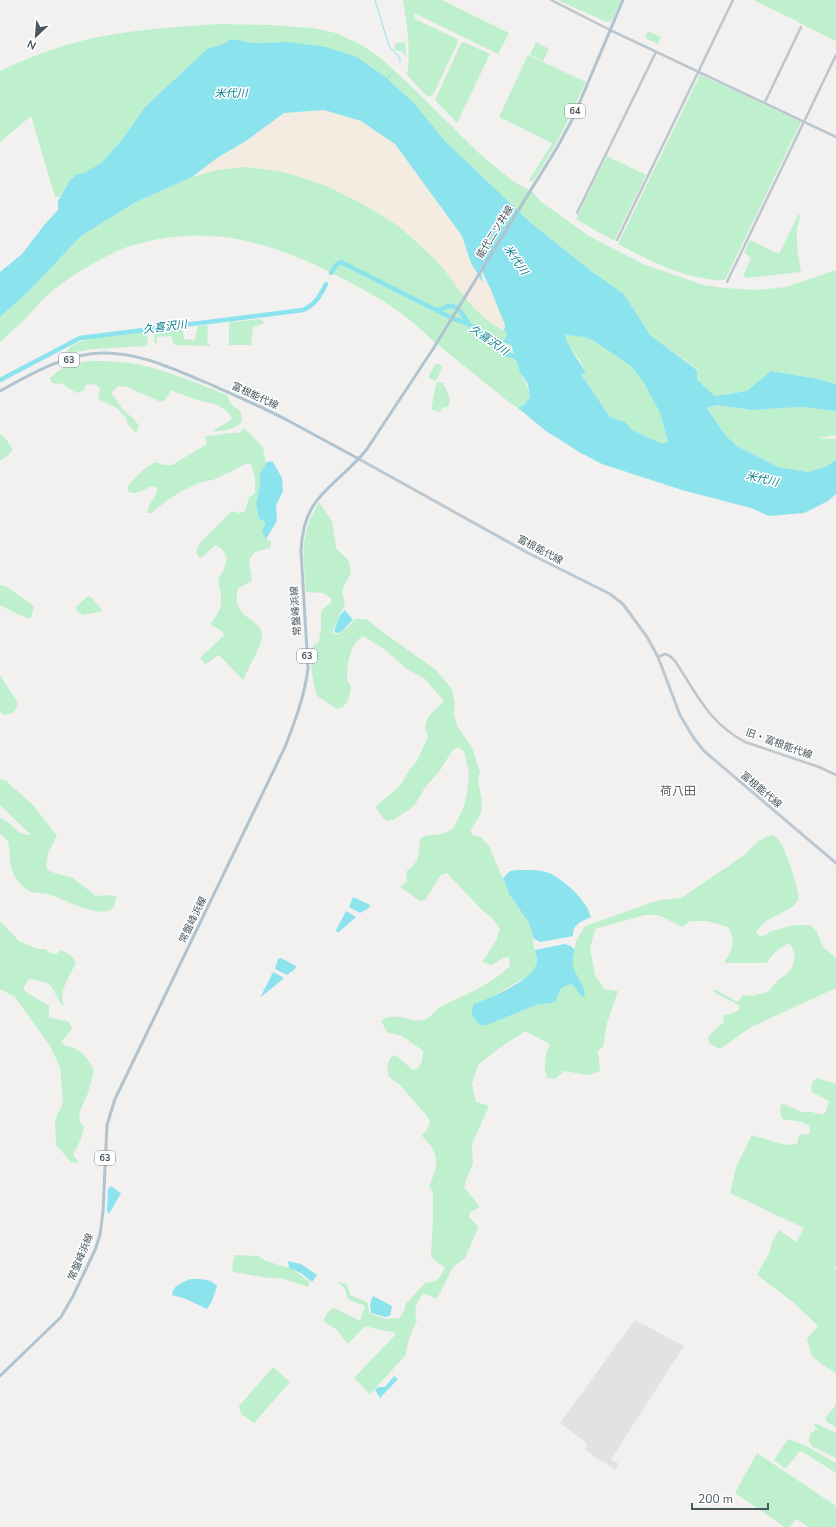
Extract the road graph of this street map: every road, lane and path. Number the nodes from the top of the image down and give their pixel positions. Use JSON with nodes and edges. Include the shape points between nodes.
{"nodes":[{"id":1,"x":551,"y":0,"type":"edge"},
{"id":2,"x":622,"y":0,"type":"edge"},
{"id":3,"x":733,"y":0,"type":"edge"},
{"id":4,"x":801,"y":27,"type":"dead end"},
{"id":5,"x":610,"y":30,"type":"junction"},
{"id":6,"x":656,"y":52,"type":"junction"},
{"id":7,"x":836,"y":55,"type":"edge"},
{"id":8,"x":699,"y":71,"type":"junction"},
{"id":9,"x":765,"y":102,"type":"junction"},
{"id":10,"x":804,"y":122,"type":"junction"},
{"id":11,"x":836,"y":138,"type":"edge"},
{"id":12,"x":577,"y":213,"type":"dead end"},
{"id":13,"x":617,"y":240,"type":"dead end"},
{"id":14,"x":727,"y":282,"type":"dead end"},
{"id":15,"x":0,"y":391,"type":"edge"},
{"id":16,"x":359,"y":459,"type":"junction"},
{"id":17,"x":658,"y":657,"type":"junction"},
{"id":18,"x":836,"y":775,"type":"edge"},
{"id":19,"x":836,"y":864,"type":"edge"},
{"id":20,"x":0,"y":1376,"type":"edge"}],
"edges":[{"from":1,"to":5,"type":"street"},
{"from":2,"to":5,"type":"main road","name":"能代二ツ井線","number":"64"},
{"from":3,"to":8,"type":"street"},
{"from":4,"to":9,"type":"street"},
{"from":5,"to":6,"type":"street"},
{"from":5,"to":16,"type":"main road","name":"能代二ツ井線","number":"64","via":[[573,118],[554,152],[436,343]]},
{"from":6,"to":8,"type":"street"},
{"from":6,"to":12,"type":"street"},
{"from":7,"to":10,"type":"street"},
{"from":8,"to":9,"type":"street"},
{"from":8,"to":13,"type":"street"},
{"from":9,"to":10,"type":"street"},
{"from":10,"to":11,"type":"street"},
{"from":10,"to":14,"type":"street"},
{"from":15,"to":16,"type":"main road","name":"富根能代線","number":"63","via":[[45,368],[82,355],[117,353],[144,358],[246,400]]},
{"from":16,"to":17,"type":"main road","name":"富根能代線","via":[[528,553],[616,598],[637,622]]},
{"from":16,"to":20,"type":"main road","name":"常盤峰浜線","number":"63","via":[[315,501],[304,523],[301,551],[308,668],[303,695],[285,747],[115,1099],[107,1125],[103,1212],[95,1250],[61,1317]]},
{"from":17,"to":18,"type":"street","name":"旧・富根能代線","via":[[665,654],[675,661],[707,712],[737,738]]},
{"from":17,"to":19,"type":"main road","name":"富根能代線","via":[[680,715],[704,751]]}]}
